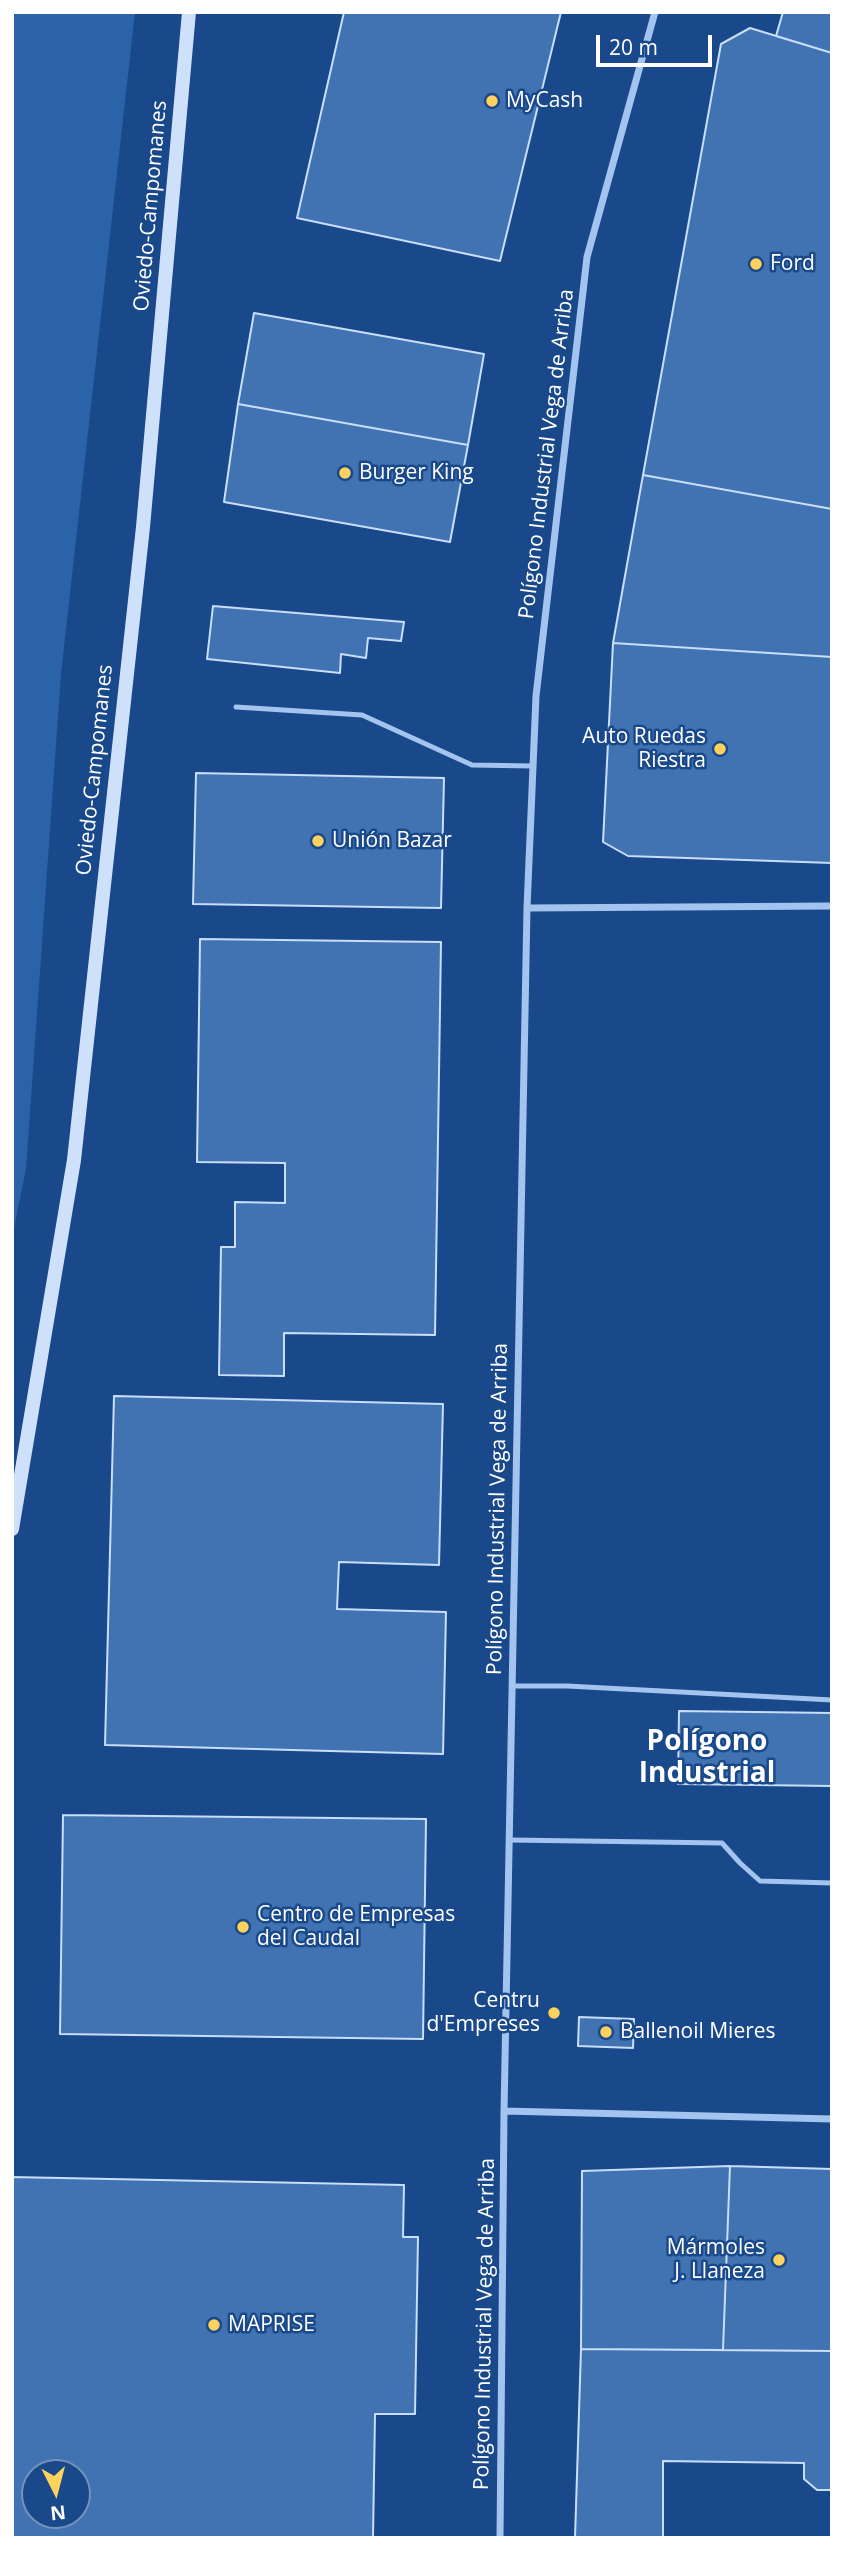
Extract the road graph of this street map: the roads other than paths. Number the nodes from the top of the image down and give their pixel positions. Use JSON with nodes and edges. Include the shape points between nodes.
{"nodes":[{"id":1,"x":189,"y":12,"type":"edge"},
{"id":2,"x":655,"y":12,"type":"edge"},
{"id":3,"x":236,"y":707,"type":"dead end"},
{"id":4,"x":533,"y":766,"type":"junction"},
{"id":5,"x":832,"y":906,"type":"edge"},
{"id":6,"x":527,"y":908,"type":"junction"},
{"id":7,"x":12,"y":1529,"type":"edge"},
{"id":8,"x":512,"y":1686,"type":"junction"},
{"id":9,"x":832,"y":1700,"type":"edge"},
{"id":10,"x":510,"y":1840,"type":"junction"},
{"id":11,"x":832,"y":1883,"type":"edge"},
{"id":12,"x":504,"y":2111,"type":"junction"},
{"id":13,"x":832,"y":2119,"type":"edge"},
{"id":14,"x":500,"y":2538,"type":"edge"}],
"edges":[{"from":1,"to":7,"type":"street","name":"Oviedo-Campomanes","via":[[143,527],[74,1160]]},
{"from":2,"to":4,"type":"street","name":"Polígono Industrial Vega de Arriba","via":[[587,257],[536,696]]},
{"from":3,"to":4,"type":"lane","via":[[362,715],[472,765]]},
{"from":4,"to":6,"type":"street","name":"Polígono Industrial Vega de Arriba"},
{"from":5,"to":6,"type":"street"},
{"from":6,"to":8,"type":"street","name":"Polígono Industrial Vega de Arriba"},
{"from":8,"to":9,"type":"lane"},
{"from":8,"to":10,"type":"street","name":"Polígono Industrial Vega de Arriba"},
{"from":10,"to":11,"type":"lane","via":[[722,1843],[761,1881]]},
{"from":10,"to":12,"type":"street","name":"Polígono Industrial Vega de Arriba"},
{"from":12,"to":13,"type":"street"},
{"from":12,"to":14,"type":"street","name":"Polígono Industrial Vega de Arriba"}]}
